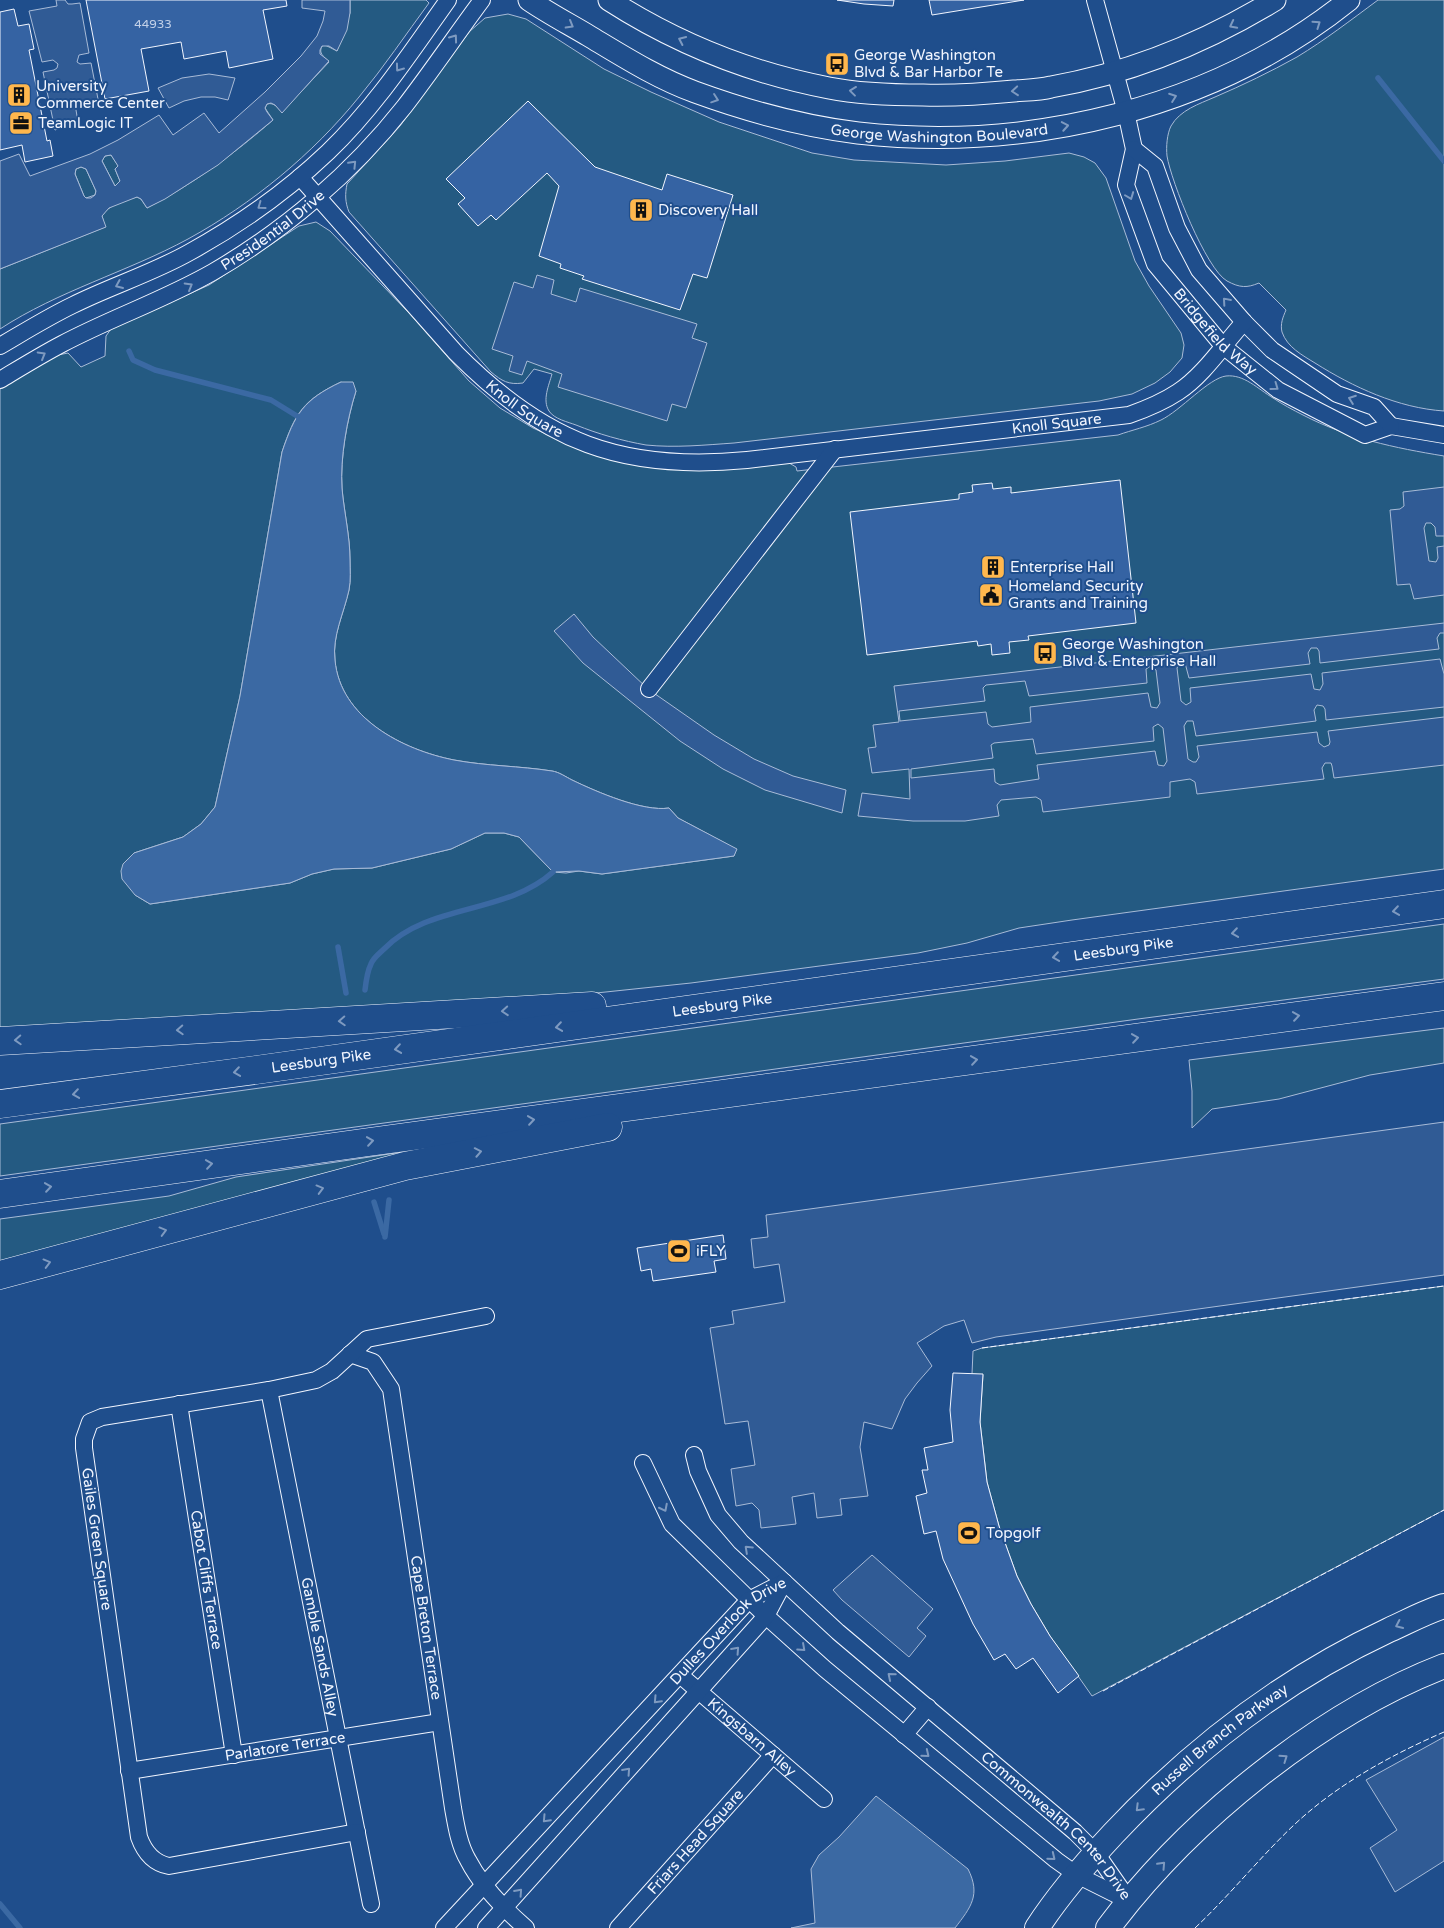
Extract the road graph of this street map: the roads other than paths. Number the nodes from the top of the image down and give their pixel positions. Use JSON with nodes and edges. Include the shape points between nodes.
{"nodes":[{"id":1,"x":448,"y":0,"type":"edge"},
{"id":2,"x":482,"y":0,"type":"edge"},
{"id":3,"x":529,"y":0,"type":"edge"},
{"id":4,"x":609,"y":0,"type":"edge"},
{"id":5,"x":1095,"y":0,"type":"edge"},
{"id":6,"x":1275,"y":0,"type":"edge"},
{"id":7,"x":1349,"y":0,"type":"edge"},
{"id":8,"x":1114,"y":72,"type":"junction"},
{"id":9,"x":1126,"y":112,"type":"junction"},
{"id":10,"x":1134,"y":149,"type":"junction"},
{"id":11,"x":300,"y":177,"type":"junction"},
{"id":12,"x":317,"y":198,"type":"junction"},
{"id":13,"x":1244,"y":322,"type":"junction"},
{"id":14,"x":0,"y":346,"type":"edge"},
{"id":15,"x":1223,"y":346,"type":"junction"},
{"id":16,"x":0,"y":380,"type":"edge"},
{"id":17,"x":1391,"y":426,"type":"junction"},
{"id":18,"x":1444,"y":435,"type":"edge"},
{"id":19,"x":835,"y":449,"type":"junction"},
{"id":20,"x":648,"y":689,"type":"dead end"},
{"id":21,"x":1444,"y":904,"type":"edge"},
{"id":22,"x":885,"y":981,"type":"junction"},
{"id":23,"x":1444,"y":996,"type":"edge"},
{"id":24,"x":0,"y":1041,"type":"edge"},
{"id":25,"x":926,"y":1067,"type":"junction"},
{"id":26,"x":0,"y":1104,"type":"edge"},
{"id":27,"x":0,"y":1194,"type":"edge"},
{"id":28,"x":0,"y":1275,"type":"edge"},
{"id":29,"x":486,"y":1316,"type":"dead end"},
{"id":30,"x":350,"y":1354,"type":"junction"},
{"id":31,"x":269,"y":1390,"type":"junction"},
{"id":32,"x":179,"y":1404,"type":"junction"},
{"id":33,"x":694,"y":1455,"type":"dead end"},
{"id":34,"x":643,"y":1463,"type":"dead end"},
{"id":35,"x":784,"y":1582,"type":"junction"},
{"id":36,"x":749,"y":1600,"type":"junction"},
{"id":37,"x":1444,"y":1606,"type":"edge"},
{"id":38,"x":766,"y":1616,"type":"junction"},
{"id":39,"x":1444,"y":1666,"type":"edge"},
{"id":40,"x":680,"y":1676,"type":"junction"},
{"id":41,"x":698,"y":1691,"type":"junction"},
{"id":42,"x":928,"y":1707,"type":"junction"},
{"id":43,"x":440,"y":1722,"type":"junction"},
{"id":44,"x":904,"y":1735,"type":"junction"},
{"id":45,"x":338,"y":1738,"type":"junction"},
{"id":46,"x":234,"y":1755,"type":"junction"},
{"id":47,"x":773,"y":1755,"type":"junction"},
{"id":48,"x":130,"y":1771,"type":"junction"},
{"id":49,"x":824,"y":1799,"type":"dead end"},
{"id":50,"x":357,"y":1832,"type":"junction"},
{"id":51,"x":1096,"y":1853,"type":"junction"},
{"id":52,"x":1077,"y":1875,"type":"junction"},
{"id":53,"x":485,"y":1885,"type":"junction"},
{"id":54,"x":1129,"y":1901,"type":"junction"},
{"id":55,"x":371,"y":1904,"type":"dead end"},
{"id":56,"x":504,"y":1908,"type":"junction"},
{"id":57,"x":444,"y":1928,"type":"edge"},
{"id":58,"x":486,"y":1928,"type":"edge"},
{"id":59,"x":526,"y":1928,"type":"edge"},
{"id":60,"x":618,"y":1928,"type":"edge"},
{"id":61,"x":1037,"y":1928,"type":"edge"},
{"id":62,"x":1108,"y":1928,"type":"edge"}],
"edges":[{"from":1,"to":11,"type":"street","name":"Presidential Drive","one_way":true,"via":[[358,120]]},
{"from":12,"to":2,"type":"street","name":"Presidential Drive","one_way":true,"via":[[393,120]]},
{"from":3,"to":9,"type":"street","name":"George Washington Boulevard","one_way":true,"via":[[659,77],[734,105],[816,126],[900,136],[942,137],[1069,125]]},
{"from":8,"to":4,"type":"street","name":"George Washington Boulevard","one_way":true,"via":[[1050,88],[959,96],[883,95],[832,89],[770,74],[711,53]]},
{"from":5,"to":8,"type":"street","name":"Bridgefield Way"},
{"from":6,"to":8,"type":"street","name":"George Washington Boulevard","one_way":true,"via":[[1199,42]]},
{"from":9,"to":7,"type":"street","name":"George Washington Boulevard","one_way":true,"via":[[1192,90],[1269,54]]},
{"from":8,"to":9,"type":"street","name":"Bridgefield Way"},
{"from":9,"to":10,"type":"street","name":"Bridgefield Way"},
{"from":13,"to":10,"type":"street","name":"Bridgefield Way","one_way":true,"via":[[1199,270],[1177,228],[1155,166]]},
{"from":10,"to":15,"type":"street","name":"Bridgefield Way","one_way":true,"via":[[1126,185],[1155,264]]},
{"from":11,"to":12,"type":"street","name":"Knoll Square"},
{"from":11,"to":14,"type":"street","name":"Presidential Drive","one_way":true,"via":[[190,252],[152,272],[74,304]]},
{"from":16,"to":12,"type":"street","name":"Presidential Drive","one_way":true,"via":[[62,343],[178,292],[250,249]]},
{"from":12,"to":19,"type":"street","name":"Knoll Square","via":[[478,375],[555,431],[587,445],[666,462],[707,463]]},
{"from":13,"to":15,"type":"street","name":"Knoll Square"},
{"from":17,"to":13,"type":"street","name":"Bridgefield Way","one_way":true,"via":[[1374,407],[1337,394],[1272,350]]},
{"from":15,"to":17,"type":"street","name":"Bridgefield Way","one_way":true,"via":[[1278,390],[1365,435]]},
{"from":15,"to":19,"type":"street","name":"Knoll Square","via":[[1179,391],[1129,415]]},
{"from":17,"to":18,"type":"street","name":"Bridgefield Way"},
{"from":19,"to":20,"type":"street"},
{"from":21,"to":22,"type":"highway","name":"Leesburg Pike","one_way":true},
{"from":22,"to":24,"type":"highway","one_way":true,"via":[[625,1003]]},
{"from":22,"to":26,"type":"highway","name":"Leesburg Pike","one_way":true},
{"from":25,"to":23,"type":"highway","one_way":true},
{"from":27,"to":25,"type":"highway","one_way":true},
{"from":28,"to":25,"type":"highway","one_way":true,"via":[[405,1166]]},
{"from":29,"to":30,"type":"street","name":"Gailes Green Square","via":[[367,1338]]},
{"from":30,"to":31,"type":"street","name":"Gailes Green Square","via":[[332,1371],[316,1380]]},
{"from":30,"to":43,"type":"street","name":"Cape Breton Terrace","via":[[373,1362],[391,1389]]},
{"from":31,"to":32,"type":"street","name":"Gailes Green Square"},
{"from":31,"to":45,"type":"street","name":"Gamble Sands Alley"},
{"from":32,"to":46,"type":"street","name":"Cabot Cliffs Terrace"},
{"from":32,"to":48,"type":"street","name":"Gailes Green Square","via":[[102,1417],[90,1422],[84,1439]]},
{"from":35,"to":33,"type":"street","name":"Commonwealth Center Drive","one_way":true,"via":[[741,1542],[718,1515]]},
{"from":34,"to":36,"type":"street","name":"Commonwealth Center Drive","one_way":true,"via":[[672,1524]]},
{"from":35,"to":36,"type":"street","name":"Dulles Overlook Drive"},
{"from":35,"to":38,"type":"street","name":"Dulles Overlook Drive"},
{"from":42,"to":35,"type":"street","name":"Commonwealth Center Drive","one_way":true},
{"from":36,"to":38,"type":"street","name":"Commonwealth Center Drive"},
{"from":36,"to":40,"type":"street","name":"Dulles Overlook Drive"},
{"from":37,"to":51,"type":"main road","name":"Russell Branch Parkway","one_way":true,"via":[[1367,1640],[1312,1670],[1247,1713],[1162,1784]]},
{"from":41,"to":38,"type":"street","name":"Dulles Overlook Drive","one_way":true},
{"from":38,"to":44,"type":"street","name":"Commonwealth Center Drive","one_way":true},
{"from":54,"to":39,"type":"main road","one_way":true,"via":[[1223,1805],[1273,1766],[1364,1705]]},
{"from":40,"to":41,"type":"street","name":"Kingsbarn Alley"},
{"from":40,"to":53,"type":"street","name":"Dulles Overlook Drive","one_way":true},
{"from":41,"to":47,"type":"street","name":"Kingsbarn Alley"},
{"from":56,"to":41,"type":"street","name":"Dulles Overlook Drive","one_way":true},
{"from":42,"to":44,"type":"street"},
{"from":42,"to":51,"type":"street","name":"Commonwealth Center Drive"},
{"from":43,"to":45,"type":"street","name":"Parlatore Terrace"},
{"from":43,"to":53,"type":"street","name":"Cape Breton Terrace","via":[[460,1838],[467,1860]]},
{"from":44,"to":52,"type":"street","name":"Commonwealth Center Drive","one_way":true},
{"from":45,"to":46,"type":"street","name":"Parlatore Terrace"},
{"from":45,"to":50,"type":"street","name":"Gamble Sands Alley"},
{"from":46,"to":48,"type":"street","name":"Parlatore Terrace"},
{"from":47,"to":49,"type":"street","name":"Kingsbarn Alley"},
{"from":47,"to":60,"type":"street","name":"Friars Head Square"},
{"from":48,"to":50,"type":"street","name":"Gailes Green Square","via":[[142,1847],[161,1864],[169,1866]]},
{"from":50,"to":55,"type":"street","name":"Gamble Sands Alley"},
{"from":51,"to":52,"type":"main road","name":"Russell Branch Parkway"},
{"from":51,"to":54,"type":"street","name":"Commonwealth Center Drive"},
{"from":52,"to":54,"type":"street","name":"Commonwealth Center Drive"},
{"from":52,"to":61,"type":"main road","name":"Russell Branch Parkway"},
{"from":53,"to":56,"type":"street","name":"Cape Breton Terrace"},
{"from":53,"to":57,"type":"street","name":"Dulles Overlook Drive"},
{"from":54,"to":62,"type":"main road"},
{"from":56,"to":58,"type":"street","name":"Dulles Overlook Drive"},
{"from":56,"to":59,"type":"street"}]}
